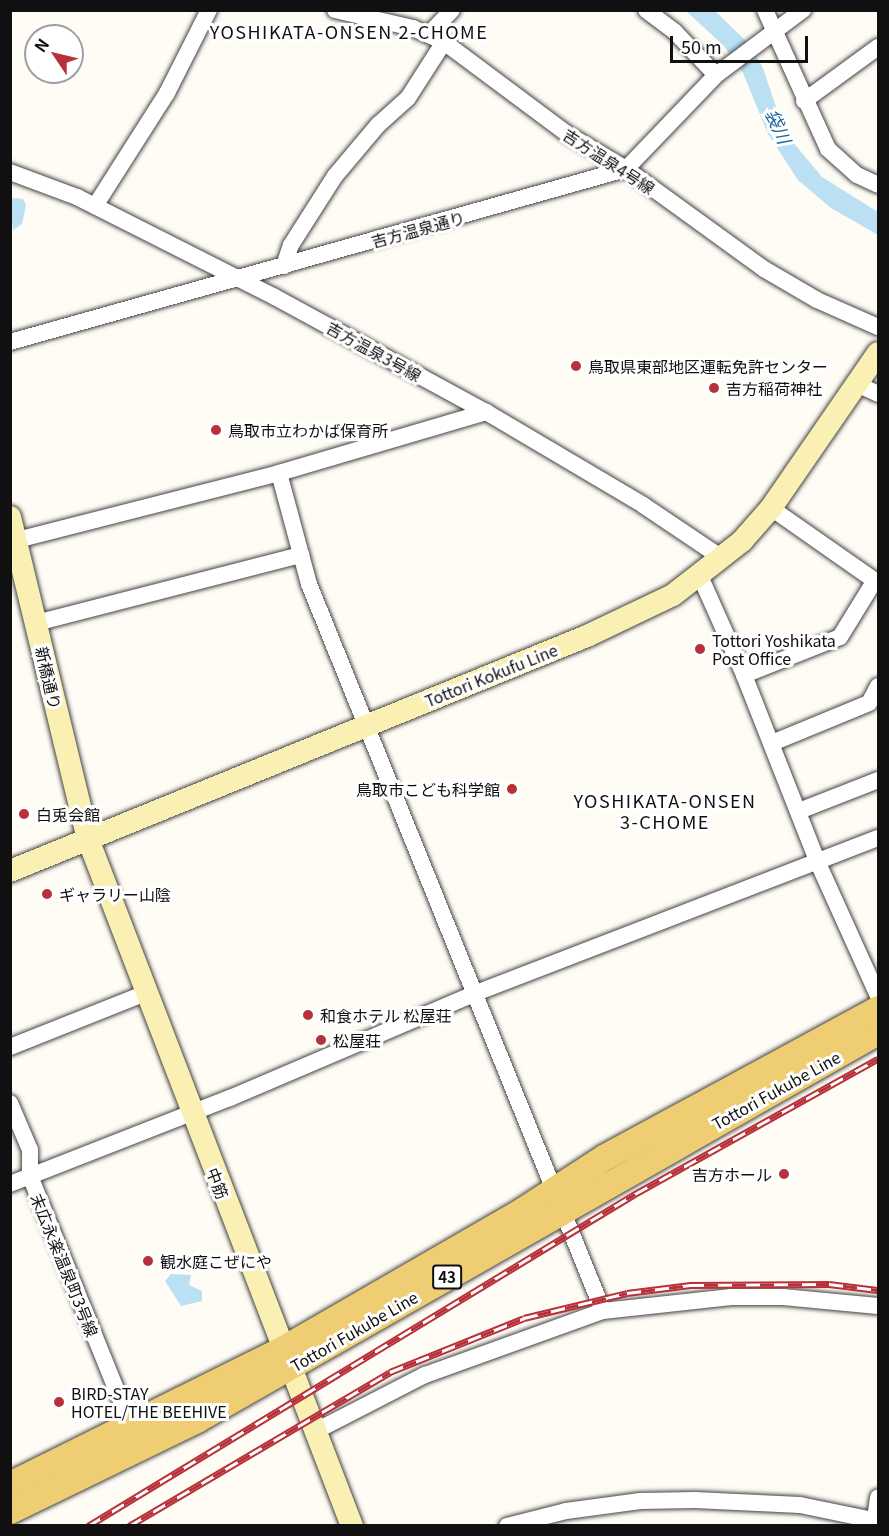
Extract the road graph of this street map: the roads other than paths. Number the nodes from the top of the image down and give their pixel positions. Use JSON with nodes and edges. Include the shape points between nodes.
{"nodes":[{"id":1,"x":209,"y":10,"type":"edge"},
{"id":2,"x":335,"y":10,"type":"edge"},
{"id":3,"x":452,"y":10,"type":"edge"},
{"id":4,"x":646,"y":10,"type":"edge"},
{"id":5,"x":765,"y":10,"type":"edge"},
{"id":6,"x":803,"y":10,"type":"edge"},
{"id":7,"x":774,"y":32,"type":"junction"},
{"id":8,"x":436,"y":38,"type":"junction"},
{"id":9,"x":879,"y":47,"type":"edge"},
{"id":10,"x":719,"y":73,"type":"junction"},
{"id":11,"x":804,"y":101,"type":"junction"},
{"id":12,"x":626,"y":169,"type":"junction"},
{"id":13,"x":10,"y":172,"type":"edge"},
{"id":14,"x":879,"y":185,"type":"edge"},
{"id":15,"x":95,"y":206,"type":"junction"},
{"id":16,"x":284,"y":266,"type":"junction"},
{"id":17,"x":236,"y":280,"type":"junction"},
{"id":18,"x":879,"y":327,"type":"edge"},
{"id":19,"x":10,"y":342,"type":"edge"},
{"id":20,"x":879,"y":353,"type":"edge"},
{"id":21,"x":857,"y":384,"type":"junction"},
{"id":22,"x":879,"y":394,"type":"edge"},
{"id":23,"x":486,"y":412,"type":"junction"},
{"id":24,"x":279,"y":473,"type":"junction"},
{"id":25,"x":771,"y":508,"type":"junction"},
{"id":26,"x":10,"y":517,"type":"edge"},
{"id":27,"x":17,"y":540,"type":"junction"},
{"id":28,"x":301,"y":555,"type":"junction"},
{"id":29,"x":722,"y":558,"type":"junction"},
{"id":30,"x":700,"y":576,"type":"junction"},
{"id":31,"x":877,"y":581,"type":"edge"},
{"id":32,"x":36,"y":623,"type":"junction"},
{"id":33,"x":744,"y":675,"type":"junction"},
{"id":34,"x":879,"y":687,"type":"edge"},
{"id":35,"x":367,"y":725,"type":"junction"},
{"id":36,"x":772,"y":743,"type":"junction"},
{"id":37,"x":879,"y":780,"type":"edge"},
{"id":38,"x":799,"y":811,"type":"junction"},
{"id":39,"x":879,"y":838,"type":"edge"},
{"id":40,"x":88,"y":839,"type":"junction"},
{"id":41,"x":818,"y":863,"type":"junction"},
{"id":42,"x":10,"y":871,"type":"edge"},
{"id":43,"x":146,"y":993,"type":"junction"},
{"id":44,"x":476,"y":993,"type":"junction"},
{"id":45,"x":879,"y":996,"type":"edge"},
{"id":46,"x":879,"y":1009,"type":"edge"},
{"id":47,"x":879,"y":1032,"type":"edge"},
{"id":48,"x":10,"y":1047,"type":"edge"},
{"id":49,"x":10,"y":1103,"type":"edge"},
{"id":50,"x":190,"y":1111,"type":"junction"},
{"id":51,"x":30,"y":1176,"type":"junction"},
{"id":52,"x":10,"y":1184,"type":"edge"},
{"id":53,"x":560,"y":1199,"type":"junction"},
{"id":54,"x":879,"y":1306,"type":"edge"},
{"id":55,"x":603,"y":1311,"type":"junction"},
{"id":56,"x":285,"y":1359,"type":"junction"},
{"id":57,"x":130,"y":1424,"type":"junction"},
{"id":58,"x":315,"y":1432,"type":"junction"},
{"id":59,"x":10,"y":1485,"type":"edge"},
{"id":60,"x":879,"y":1497,"type":"edge"},
{"id":61,"x":10,"y":1511,"type":"edge"},
{"id":62,"x":876,"y":1522,"type":"edge"},
{"id":63,"x":352,"y":1526,"type":"edge"},
{"id":64,"x":507,"y":1526,"type":"edge"}],
"edges":[{"from":1,"to":15,"type":"street","via":[[167,93]]},
{"from":2,"to":8,"type":"street","name":"吉方温泉4号線"},
{"from":3,"to":8,"type":"street"},
{"from":4,"to":10,"type":"street"},
{"from":5,"to":7,"type":"street"},
{"from":6,"to":7,"type":"street"},
{"from":7,"to":10,"type":"street"},
{"from":7,"to":11,"type":"street"},
{"from":8,"to":12,"type":"street","name":"吉方温泉4号線","via":[[566,133]]},
{"from":8,"to":16,"type":"street","via":[[408,98],[378,125],[335,176],[291,245]]},
{"from":9,"to":11,"type":"street"},
{"from":10,"to":12,"type":"street"},
{"from":11,"to":14,"type":"street","via":[[828,149],[857,175]]},
{"from":12,"to":16,"type":"street","name":"吉方温泉通り"},
{"from":12,"to":18,"type":"street","name":"吉方温泉4号線","via":[[764,269],[817,300]]},
{"from":13,"to":15,"type":"street","name":"吉方温泉3号線"},
{"from":15,"to":17,"type":"street","name":"吉方温泉3号線"},
{"from":16,"to":17,"type":"street","name":"吉方温泉通り"},
{"from":17,"to":19,"type":"street","name":"吉方温泉通り"},
{"from":17,"to":23,"type":"street","name":"吉方温泉3号線"},
{"from":20,"to":21,"type":"street","name":"Tottori Kokufu Line"},
{"from":21,"to":22,"type":"street"},
{"from":21,"to":25,"type":"street","name":"Tottori Kokufu Line"},
{"from":23,"to":24,"type":"street"},
{"from":23,"to":29,"type":"street","name":"吉方温泉3号線","via":[[643,505]]},
{"from":24,"to":27,"type":"street"},
{"from":24,"to":28,"type":"street"},
{"from":25,"to":29,"type":"street","name":"Tottori Kokufu Line"},
{"from":25,"to":31,"type":"street"},
{"from":26,"to":27,"type":"street","name":"新橋通り"},
{"from":27,"to":32,"type":"street","name":"新橋通り"},
{"from":28,"to":32,"type":"street"},
{"from":28,"to":35,"type":"street","via":[[309,584]]},
{"from":29,"to":30,"type":"street","name":"Tottori Kokufu Line"},
{"from":30,"to":33,"type":"street"},
{"from":30,"to":35,"type":"street","name":"Tottori Kokufu Line","via":[[631,617]]},
{"from":31,"to":33,"type":"street","via":[[840,637]]},
{"from":32,"to":40,"type":"street","name":"新橋通り"},
{"from":33,"to":36,"type":"street"},
{"from":34,"to":36,"type":"street","via":[[869,704]]},
{"from":35,"to":40,"type":"street","name":"Tottori Kokufu Line"},
{"from":35,"to":44,"type":"street"},
{"from":36,"to":38,"type":"street"},
{"from":37,"to":38,"type":"street"},
{"from":38,"to":41,"type":"street"},
{"from":39,"to":41,"type":"street"},
{"from":40,"to":42,"type":"street","name":"Tottori Kokufu Line"},
{"from":40,"to":43,"type":"street","name":"中筋"},
{"from":41,"to":44,"type":"street"},
{"from":41,"to":45,"type":"street"},
{"from":43,"to":48,"type":"street"},
{"from":43,"to":50,"type":"street","name":"中筋"},
{"from":44,"to":50,"type":"street"},
{"from":44,"to":53,"type":"street"},
{"from":46,"to":53,"type":"main road","name":"Tottori Fukube Line","number":"43","via":[[604,1158]]},
{"from":47,"to":53,"type":"main road","name":"Tottori Fukube Line","number":"43"},
{"from":49,"to":51,"type":"street","name":"末広永楽温泉町3号線","via":[[30,1150]]},
{"from":50,"to":51,"type":"street"},
{"from":50,"to":56,"type":"street","name":"中筋"},
{"from":51,"to":52,"type":"street"},
{"from":51,"to":57,"type":"street","name":"末広永楽温泉町3号線"},
{"from":53,"to":55,"type":"street"},
{"from":53,"to":56,"type":"main road","name":"Tottori Fukube Line","number":"43"},
{"from":54,"to":55,"type":"street","via":[[783,1297],[731,1298]]},
{"from":55,"to":58,"type":"street","via":[[425,1375]]},
{"from":56,"to":57,"type":"main road","name":"Tottori Fukube Line","number":"43"},
{"from":56,"to":58,"type":"street","name":"中筋"},
{"from":56,"to":61,"type":"main road","name":"Tottori Fukube Line","number":"43","via":[[197,1420]]},
{"from":57,"to":59,"type":"main road","name":"Tottori Fukube Line","number":"43"},
{"from":58,"to":63,"type":"street","name":"中筋"},
{"from":60,"to":62,"type":"street"},
{"from":62,"to":64,"type":"street","via":[[800,1505],[694,1500],[566,1511]]}]}
